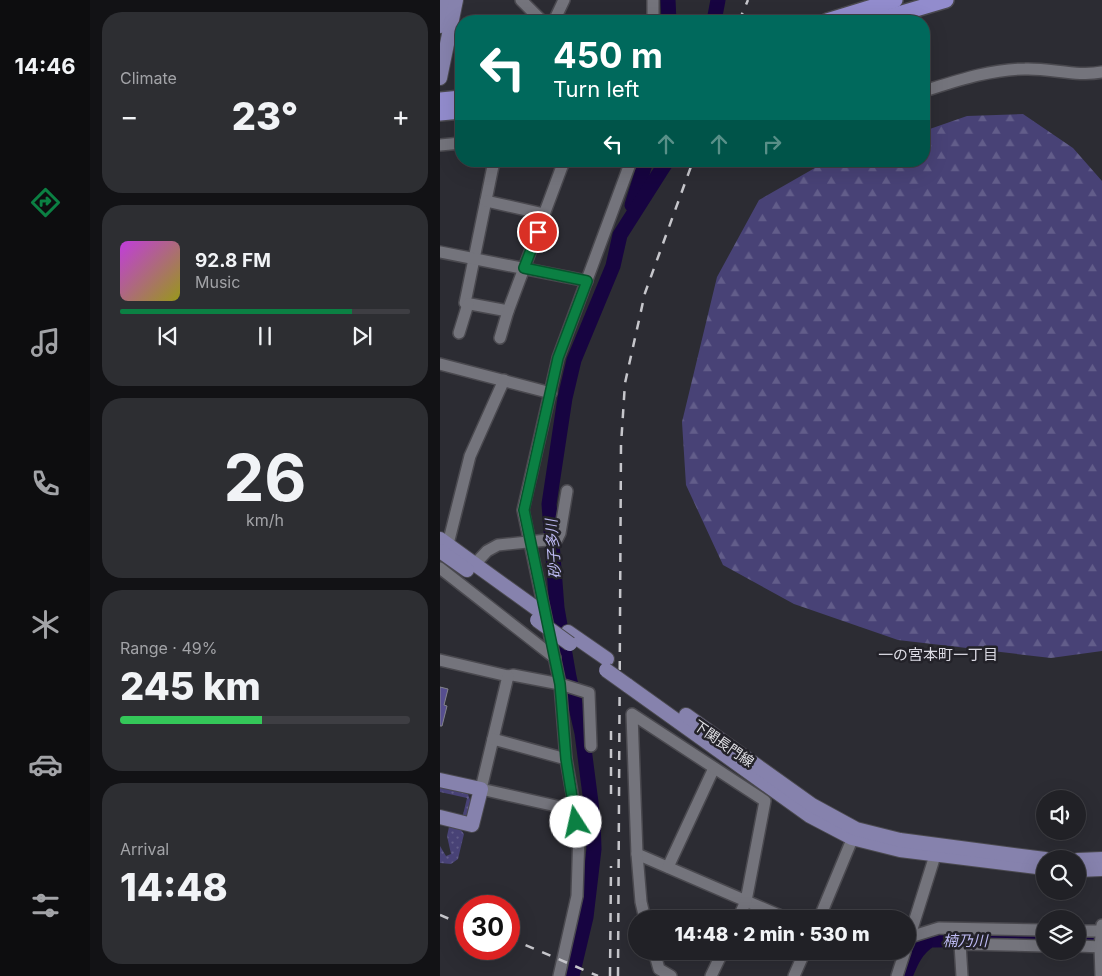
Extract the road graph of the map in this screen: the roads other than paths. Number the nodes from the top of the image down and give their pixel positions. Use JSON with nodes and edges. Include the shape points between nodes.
{"nodes":[{"id":1,"x":444,"y":0,"type":"edge"},
{"id":2,"x":456,"y":0,"type":"edge"},
{"id":3,"x":521,"y":0,"type":"edge"},
{"id":4,"x":564,"y":0,"type":"edge"},
{"id":5,"x":653,"y":0,"type":"edge"},
{"id":6,"x":895,"y":0,"type":"edge"},
{"id":7,"x":946,"y":0,"type":"edge"},
{"id":8,"x":536,"y":15,"type":"edge"},
{"id":9,"x":557,"y":15,"type":"edge"},
{"id":10,"x":653,"y":15,"type":"edge"},
{"id":11,"x":846,"y":15,"type":"edge"},
{"id":12,"x":895,"y":15,"type":"edge"},
{"id":13,"x":440,"y":26,"type":"edge"},
{"id":14,"x":1102,"y":72,"type":"edge"},
{"id":15,"x":440,"y":78,"type":"edge"},
{"id":16,"x":930,"y":89,"type":"edge"},
{"id":17,"x":455,"y":99,"type":"edge"},
{"id":18,"x":440,"y":100,"type":"edge"},
{"id":19,"x":455,"y":112,"type":"edge"},
{"id":20,"x":440,"y":113,"type":"edge"},
{"id":21,"x":455,"y":143,"type":"edge"},
{"id":22,"x":440,"y":144,"type":"edge"},
{"id":23,"x":493,"y":167,"type":"edge"},
{"id":24,"x":562,"y":167,"type":"edge"},
{"id":25,"x":629,"y":167,"type":"edge"},
{"id":26,"x":486,"y":201,"type":"junction"},
{"id":27,"x":544,"y":214,"type":"junction"},
{"id":28,"x":440,"y":252,"type":"edge"},
{"id":29,"x":476,"y":258,"type":"junction"},
{"id":30,"x":524,"y":268,"type":"junction"},
{"id":31,"x":587,"y":281,"type":"junction"},
{"id":32,"x":468,"y":304,"type":"junction"},
{"id":33,"x":508,"y":311,"type":"junction"},
{"id":34,"x":459,"y":333,"type":"dead end"},
{"id":35,"x":500,"y":338,"type":"dead end"},
{"id":36,"x":440,"y":364,"type":"edge"},
{"id":37,"x":504,"y":380,"type":"junction"},
{"id":38,"x":551,"y":393,"type":"junction"},
{"id":39,"x":567,"y":491,"type":"dead end"},
{"id":40,"x":533,"y":541,"type":"junction"},
{"id":41,"x":443,"y":545,"type":"edge"},
{"id":42,"x":475,"y":564,"type":"junction"},
{"id":43,"x":440,"y":568,"type":"edge"},
{"id":44,"x":537,"y":614,"type":"junction"},
{"id":45,"x":555,"y":658,"type":"junction"},
{"id":46,"x":440,"y":660,"type":"edge"},
{"id":47,"x":508,"y":676,"type":"junction"},
{"id":48,"x":562,"y":686,"type":"junction"},
{"id":49,"x":493,"y":739,"type":"junction"},
{"id":50,"x":591,"y":746,"type":"dead end"},
{"id":51,"x":566,"y":759,"type":"junction"},
{"id":52,"x":714,"y":768,"type":"junction"},
{"id":53,"x":440,"y":780,"type":"edge"},
{"id":54,"x":481,"y":789,"type":"junction"},
{"id":55,"x":574,"y":810,"type":"junction"},
{"id":56,"x":440,"y":817,"type":"edge"},
{"id":57,"x":854,"y":833,"type":"junction"},
{"id":58,"x":936,"y":850,"type":"junction"},
{"id":59,"x":637,"y":854,"type":"junction"},
{"id":60,"x":1036,"y":858,"type":"edge"},
{"id":61,"x":1102,"y":859,"type":"edge"},
{"id":62,"x":1086,"y":860,"type":"edge"},
{"id":63,"x":668,"y":867,"type":"junction"},
{"id":64,"x":1036,"y":867,"type":"edge"},
{"id":65,"x":1102,"y":869,"type":"edge"},
{"id":66,"x":1086,"y":870,"type":"edge"},
{"id":67,"x":746,"y":901,"type":"junction"},
{"id":68,"x":643,"y":910,"type":"edge"},
{"id":69,"x":742,"y":910,"type":"edge"},
{"id":70,"x":767,"y":910,"type":"edge"},
{"id":71,"x":823,"y":910,"type":"edge"},
{"id":72,"x":916,"y":916,"type":"edge"},
{"id":73,"x":1101,"y":929,"type":"edge"},
{"id":74,"x":1036,"y":930,"type":"edge"},
{"id":75,"x":1086,"y":930,"type":"edge"},
{"id":76,"x":916,"y":934,"type":"edge"},
{"id":77,"x":1036,"y":946,"type":"edge"},
{"id":78,"x":1086,"y":946,"type":"edge"},
{"id":79,"x":1101,"y":947,"type":"edge"},
{"id":80,"x":656,"y":960,"type":"edge"},
{"id":81,"x":719,"y":960,"type":"edge"},
{"id":82,"x":801,"y":960,"type":"edge"},
{"id":83,"x":900,"y":960,"type":"edge"},
{"id":84,"x":559,"y":976,"type":"edge"},
{"id":85,"x":671,"y":976,"type":"edge"},
{"id":86,"x":711,"y":976,"type":"edge"},
{"id":87,"x":794,"y":976,"type":"edge"},
{"id":88,"x":897,"y":976,"type":"edge"},
{"id":89,"x":962,"y":976,"type":"edge"},
{"id":90,"x":1101,"y":976,"type":"edge"}],
"edges":[{"from":1,"to":13,"type":"main road"},
{"from":2,"to":15,"type":"main road"},
{"from":3,"to":8,"type":"street"},
{"from":4,"to":9,"type":"street"},
{"from":5,"to":10,"type":"street"},
{"from":6,"to":11,"type":"highway"},
{"from":7,"to":12,"type":"highway"},
{"from":14,"to":16,"type":"street","via":[[1088,74],[1023,69],[986,74]]},
{"from":17,"to":18,"type":"highway"},
{"from":19,"to":20,"type":"highway"},
{"from":21,"to":22,"type":"street"},
{"from":23,"to":26,"type":"street"},
{"from":24,"to":27,"type":"street"},
{"from":25,"to":31,"type":"street"},
{"from":26,"to":27,"type":"street"},
{"from":26,"to":29,"type":"street"},
{"from":27,"to":30,"type":"street"},
{"from":28,"to":29,"type":"street"},
{"from":29,"to":30,"type":"street"},
{"from":29,"to":32,"type":"street","via":[[465,303]]},
{"from":30,"to":31,"type":"street"},
{"from":30,"to":33,"type":"street"},
{"from":31,"to":38,"type":"street","via":[[558,358]]},
{"from":32,"to":33,"type":"street"},
{"from":32,"to":34,"type":"street"},
{"from":33,"to":35,"type":"street"},
{"from":36,"to":37,"type":"street"},
{"from":37,"to":38,"type":"street"},
{"from":37,"to":41,"type":"street","via":[[470,456]]},
{"from":38,"to":40,"type":"street","via":[[524,505]]},
{"from":39,"to":40,"type":"street","via":[[557,539]]},
{"from":40,"to":42,"type":"street","via":[[498,545],[487,550]]},
{"from":40,"to":45,"type":"street"},
{"from":41,"to":42,"type":"main road","name":"下関長門線"},
{"from":41,"to":44,"type":"main road","name":"下関長門線"},
{"from":42,"to":44,"type":"main road","name":"下関長門線"},
{"from":43,"to":45,"type":"street"},
{"from":44,"to":57,"type":"main road","name":"下関長門線","bridge":true,"via":[[606,665]]},
{"from":45,"to":48,"type":"street"},
{"from":46,"to":47,"type":"street"},
{"from":47,"to":48,"type":"street"},
{"from":47,"to":49,"type":"street"},
{"from":48,"to":50,"type":"street","via":[[589,694]]},
{"from":48,"to":51,"type":"street"},
{"from":49,"to":51,"type":"street"},
{"from":49,"to":54,"type":"street"},
{"from":51,"to":55,"type":"street"},
{"from":52,"to":59,"type":"street","via":[[632,714]]},
{"from":52,"to":63,"type":"street"},
{"from":52,"to":67,"type":"street","via":[[765,801]]},
{"from":53,"to":54,"type":"main road"},
{"from":54,"to":55,"type":"street"},
{"from":54,"to":56,"type":"main road","via":[[472,825]]},
{"from":55,"to":84,"type":"street","via":[[579,845],[577,896]]},
{"from":57,"to":58,"type":"main road","name":"下関長門線"},
{"from":57,"to":71,"type":"street"},
{"from":58,"to":60,"type":"main road","name":"下関長門線"},
{"from":58,"to":64,"type":"main road","name":"下関長門線"},
{"from":58,"to":72,"type":"street"},
{"from":59,"to":63,"type":"street"},
{"from":59,"to":68,"type":"street"},
{"from":61,"to":62,"type":"main road"},
{"from":63,"to":67,"type":"street"},
{"from":65,"to":66,"type":"main road"},
{"from":67,"to":69,"type":"street"},
{"from":67,"to":70,"type":"street"},
{"from":73,"to":75,"type":"street"},
{"from":73,"to":79,"type":"street"},
{"from":74,"to":76,"type":"street","via":[[939,928]]},
{"from":77,"to":89,"type":"street","via":[[960,944]]},
{"from":78,"to":79,"type":"street"},
{"from":79,"to":90,"type":"street"},
{"from":80,"to":85,"type":"street","via":[[659,970]]},
{"from":81,"to":86,"type":"street"},
{"from":82,"to":87,"type":"street"},
{"from":83,"to":88,"type":"street"}]}
